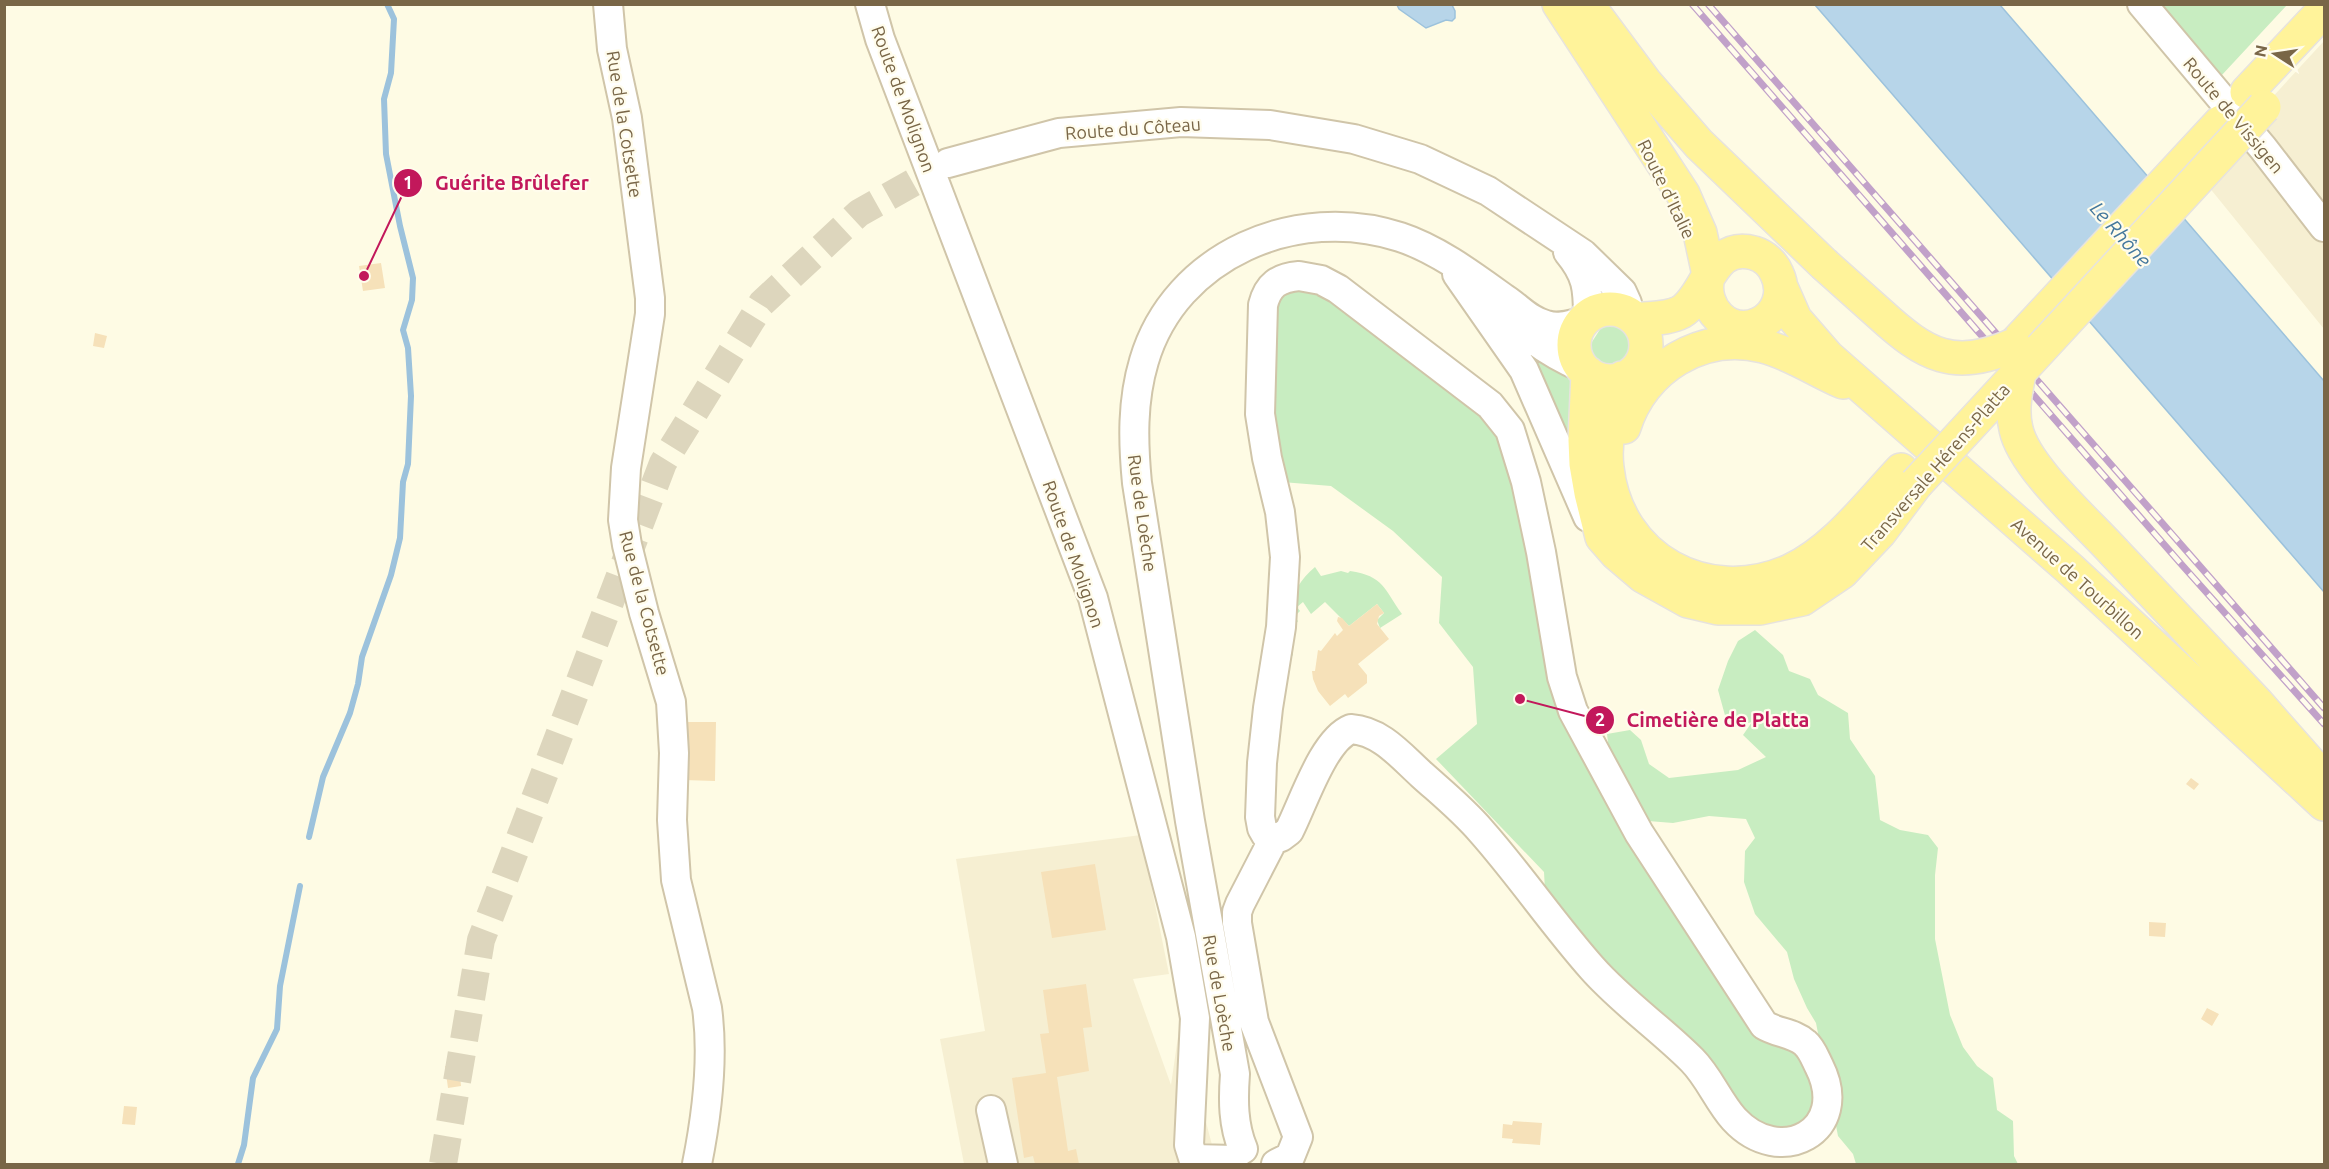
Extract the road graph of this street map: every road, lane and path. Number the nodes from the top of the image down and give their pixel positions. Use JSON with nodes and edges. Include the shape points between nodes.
{"nodes":[{"id":1,"x":608,"y":4,"type":"edge"},
{"id":2,"x":870,"y":4,"type":"edge"},
{"id":3,"x":1559,"y":4,"type":"edge"},
{"id":4,"x":1587,"y":4,"type":"edge"},
{"id":5,"x":2142,"y":4,"type":"edge"},
{"id":6,"x":2325,"y":10,"type":"edge"},
{"id":7,"x":2325,"y":41,"type":"edge"},
{"id":8,"x":2256,"y":100,"type":"junction"},
{"id":9,"x":1629,"y":111,"type":"junction"},
{"id":10,"x":948,"y":163,"type":"tunnel mouth"},
{"id":11,"x":1683,"y":194,"type":"junction"},
{"id":12,"x":2325,"y":227,"type":"edge"},
{"id":13,"x":1551,"y":232,"type":"junction"},
{"id":14,"x":1760,"y":256,"type":"junction"},
{"id":15,"x":1449,"y":262,"type":"junction"},
{"id":16,"x":1485,"y":285,"type":"junction"},
{"id":17,"x":1702,"y":285,"type":"junction"},
{"id":18,"x":1780,"y":285,"type":"junction"},
{"id":19,"x":1632,"y":317,"type":"junction"},
{"id":20,"x":1585,"y":320,"type":"junction"},
{"id":21,"x":1739,"y":327,"type":"junction"},
{"id":22,"x":1828,"y":357,"type":"junction"},
{"id":23,"x":2017,"y":357,"type":"junction"},
{"id":24,"x":1632,"y":370,"type":"junction"},
{"id":25,"x":1586,"y":371,"type":"junction"},
{"id":26,"x":1870,"y":393,"type":"junction"},
{"id":27,"x":1909,"y":477,"type":"junction"},
{"id":28,"x":1602,"y":537,"type":"junction"},
{"id":29,"x":1643,"y":547,"type":"junction"},
{"id":30,"x":2325,"y":779,"type":"edge"},
{"id":31,"x":2325,"y":804,"type":"edge"},
{"id":32,"x":1273,"y":840,"type":"junction"},
{"id":33,"x":991,"y":1110,"type":"dead end"},
{"id":34,"x":1254,"y":1157,"type":"edge"},
{"id":35,"x":1194,"y":1162,"type":"edge"},
{"id":36,"x":697,"y":1164,"type":"edge"},
{"id":37,"x":1003,"y":1164,"type":"edge"}],
"edges":[{"from":1,"to":36,"type":"street","name":"Rue de la Cotsette","via":[[650,298],[624,482],[623,520],[644,613],[671,702],[676,880],[710,1029],[705,1119]]},
{"from":2,"to":35,"type":"street","name":"Route de Molignon","via":[[884,51],[1093,598],[1181,937],[1195,1018],[1189,1134]]},
{"from":3,"to":9,"type":"main road","name":"Route d'Italie"},
{"from":4,"to":23,"type":"main road","bridge":true,"via":[[1645,82],[1699,144],[1906,337],[1934,353],[1952,357]]},
{"from":5,"to":12,"type":"street","name":"Route de Vissigen"},
{"from":6,"to":8,"type":"main road","name":"Transversale Hérens-Platta"},
{"from":7,"to":8,"type":"main road","name":"Transversale Hérens-Platta"},
{"from":8,"to":23,"type":"main road","name":"Transversale Hérens-Platta"},
{"from":9,"to":11,"type":"main road","name":"Route d'Italie"},
{"from":9,"to":17,"type":"main road","name":"Route d'Italie","via":[[1691,235],[1698,271],[1696,286]]},
{"from":10,"to":13,"type":"street","name":"Route du Côteau","via":[[1059,133],[1181,122],[1270,125],[1354,139],[1420,159],[1488,191]]},
{"from":11,"to":14,"type":"main road","name":"Route d'Italie","via":[[1708,220]]},
{"from":11,"to":17,"type":"main road","name":"Route d'Italie","via":[[1705,247]]},
{"from":13,"to":19,"type":"street","name":"Route du Côteau","via":[[1611,279],[1622,292]]},
{"from":13,"to":20,"type":"street","name":"Route du Côteau","via":[[1583,273],[1587,289]]},
{"from":14,"to":17,"type":"main road","via":[[1746,252],[1720,260]]},
{"from":14,"to":18,"type":"main road","via":[[1775,269]]},
{"from":15,"to":16,"type":"street","name":"Rue de Loèche"},
{"from":15,"to":28,"type":"street","via":[[1524,370],[1577,494]]},
{"from":15,"to":34,"type":"street","name":"Rue de Loèche","via":[[1415,243],[1375,230],[1327,227],[1258,239],[1223,257],[1180,293],[1161,321],[1138,386],[1134,417],[1137,483],[1235,1074],[1237,1135]]},
{"from":16,"to":20,"type":"street","name":"Rue de Loèche","via":[[1529,318],[1547,326],[1563,327]]},
{"from":16,"to":25,"type":"street","name":"Rue de Loèche","via":[[1493,302],[1523,331]]},
{"from":17,"to":19,"type":"main road","via":[[1683,311]]},
{"from":17,"to":21,"type":"main road","via":[[1720,319]]},
{"from":18,"to":21,"type":"main road","via":[[1772,314],[1759,324]]},
{"from":18,"to":22,"type":"main road","name":"Avenue de Tourbillon","via":[[1796,319]]},
{"from":19,"to":20,"type":"main road","via":[[1618,309],[1607,309]]},
{"from":19,"to":24,"type":"main road","via":[[1643,329],[1646,340]]},
{"from":20,"to":25,"type":"main road","via":[[1576,332],[1574,348]]},
{"from":21,"to":22,"type":"main road","name":"Avenue de Tourbillon","via":[[1787,340]]},
{"from":21,"to":24,"type":"main road","via":[[1687,339]]},
{"from":22,"to":26,"type":"main road","name":"Avenue de Tourbillon"},
{"from":23,"to":27,"type":"main road","name":"Transversale Hérens-Platta","bridge":true},
{"from":23,"to":30,"type":"main road","bridge":true,"via":[[2014,415],[2025,453]]},
{"from":24,"to":25,"type":"main road","via":[[1612,381]]},
{"from":24,"to":29,"type":"main road","name":"Transversale Hérens-Platta","via":[[1611,415],[1607,472],[1623,522]]},
{"from":25,"to":28,"type":"main road","via":[[1586,465]]},
{"from":26,"to":29,"type":"main road","via":[[1779,352],[1748,344],[1732,342],[1702,348],[1667,364],[1637,397],[1621,439],[1623,495]]},
{"from":26,"to":31,"type":"main road","name":"Avenue de Tourbillon"},
{"from":27,"to":28,"type":"main road","name":"Transversale Hérens-Platta","via":[[1880,532],[1842,572],[1802,599],[1760,608],[1718,608],[1688,601],[1643,576]]},
{"from":27,"to":29,"type":"main road","name":"Transversale Hérens-Platta","via":[[1826,547],[1790,571],[1750,583],[1718,583],[1690,576],[1671,569]]},
{"from":32,"to":32,"type":"street","via":[[1288,831],[1336,739],[1351,729],[1368,732],[1404,758],[1480,830],[1615,992],[1694,1062],[1743,1129],[1763,1142],[1790,1144],[1813,1132],[1825,1115],[1828,1092],[1811,1050],[1796,1037],[1764,1025],[1639,832],[1573,711],[1562,677],[1528,491],[1510,430],[1490,405],[1338,289],[1321,280],[1299,276],[1275,282],[1267,292],[1259,386],[1262,432],[1280,512],[1285,557],[1281,627],[1261,785],[1262,828]]},
{"from":32,"to":34,"type":"street","name":"Route de Molignon","via":[[1240,904],[1237,923],[1254,1023],[1298,1137],[1294,1143],[1282,1142]]},
{"from":33,"to":37,"type":"street"},
{"from":34,"to":35,"type":"street","name":"Route de Molignon"}]}
